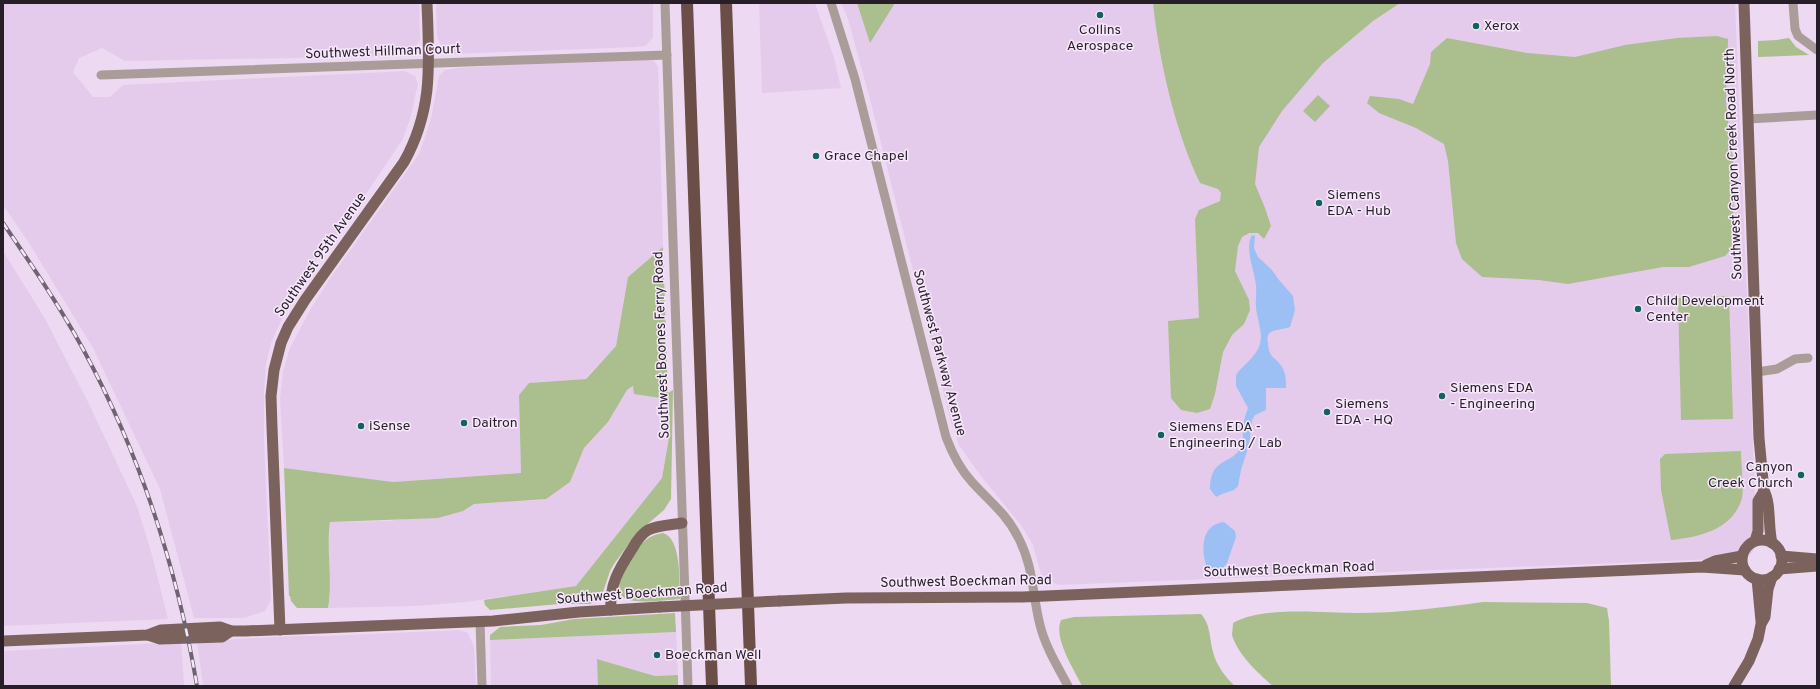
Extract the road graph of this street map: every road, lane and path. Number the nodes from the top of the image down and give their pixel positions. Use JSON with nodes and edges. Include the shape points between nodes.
{"nodes":[{"id":1,"x":427,"y":3,"type":"edge"},
{"id":2,"x":665,"y":3,"type":"edge"},
{"id":3,"x":687,"y":3,"type":"edge"},
{"id":4,"x":726,"y":3,"type":"edge"},
{"id":5,"x":831,"y":3,"type":"edge"},
{"id":6,"x":1744,"y":3,"type":"edge"},
{"id":7,"x":1793,"y":3,"type":"edge"},
{"id":8,"x":1817,"y":50,"type":"edge"},
{"id":9,"x":667,"y":55,"type":"junction"},
{"id":10,"x":429,"y":64,"type":"junction"},
{"id":11,"x":100,"y":75,"type":"dead end"},
{"id":12,"x":1817,"y":115,"type":"edge"},
{"id":13,"x":1748,"y":119,"type":"junction"},
{"id":14,"x":1808,"y":358,"type":"dead end"},
{"id":15,"x":1757,"y":372,"type":"junction"},
{"id":16,"x":1764,"y":491,"type":"junction"},
{"id":17,"x":682,"y":524,"type":"junction"},
{"id":18,"x":1755,"y":541,"type":"junction"},
{"id":19,"x":1772,"y":543,"type":"junction"},
{"id":20,"x":1742,"y":556,"type":"junction"},
{"id":21,"x":1781,"y":556,"type":"junction"},
{"id":22,"x":1817,"y":559,"type":"edge"},
{"id":23,"x":1817,"y":566,"type":"edge"},
{"id":24,"x":1702,"y":567,"type":"junction"},
{"id":25,"x":1745,"y":570,"type":"junction"},
{"id":26,"x":1775,"y":573,"type":"junction"},
{"id":27,"x":1757,"y":579,"type":"junction"},
{"id":28,"x":1035,"y":597,"type":"junction"},
{"id":29,"x":611,"y":610,"type":"junction"},
{"id":30,"x":480,"y":621,"type":"junction"},
{"id":31,"x":1761,"y":624,"type":"junction"},
{"id":32,"x":280,"y":630,"type":"junction"},
{"id":33,"x":3,"y":641,"type":"edge"},
{"id":34,"x":482,"y":686,"type":"edge"},
{"id":35,"x":688,"y":686,"type":"edge"},
{"id":36,"x":712,"y":686,"type":"edge"},
{"id":37,"x":750,"y":686,"type":"edge"},
{"id":38,"x":1068,"y":686,"type":"edge"},
{"id":39,"x":1734,"y":686,"type":"edge"}],
"edges":[{"from":1,"to":10,"type":"main road","name":"Southwest 95th Avenue"},
{"from":2,"to":9,"type":"street","name":"Southwest Boones Ferry Road"},
{"from":3,"to":36,"type":"highway"},
{"from":4,"to":37,"type":"highway"},
{"from":5,"to":28,"type":"street","name":"Southwest Parkway Avenue","via":[[853,71],[946,437],[953,455],[965,473],[994,503],[1018,536],[1029,561]]},
{"from":6,"to":13,"type":"main road","name":"Southwest Canyon Creek Road North"},
{"from":7,"to":8,"type":"street","via":[[1798,36]]},
{"from":9,"to":10,"type":"street","name":"Southwest Hillman Court"},
{"from":9,"to":17,"type":"street","name":"Southwest Boones Ferry Road"},
{"from":10,"to":11,"type":"street","name":"Southwest Hillman Court"},
{"from":10,"to":32,"type":"main road","name":"Southwest 95th Avenue","via":[[425,111],[408,156],[288,327],[278,357],[272,386],[271,415]]},
{"from":12,"to":13,"type":"street"},
{"from":13,"to":15,"type":"main road","name":"Southwest Canyon Creek Road North"},
{"from":14,"to":15,"type":"street","via":[[1795,360],[1777,369]]},
{"from":15,"to":16,"type":"main road","name":"Southwest Canyon Creek Road North"},
{"from":16,"to":18,"type":"main road","name":"Southwest Canyon Creek Road North","via":[[1758,501],[1758,531]]},
{"from":16,"to":19,"type":"main road","name":"Southwest Canyon Creek Road North","via":[[1768,497]]},
{"from":17,"to":29,"type":"main road","via":[[655,527],[642,535],[615,577]]},
{"from":17,"to":35,"type":"street","name":"Southwest Boones Ferry Road"},
{"from":18,"to":19,"type":"main road"},
{"from":18,"to":20,"type":"main road"},
{"from":19,"to":21,"type":"main road"},
{"from":20,"to":24,"type":"main road","name":"Southwest Boeckman Road","via":[[1715,561]]},
{"from":20,"to":25,"type":"main road"},
{"from":21,"to":22,"type":"main road"},
{"from":21,"to":26,"type":"main road","via":[[1781,564]]},
{"from":23,"to":26,"type":"main road"},
{"from":24,"to":25,"type":"main road","name":"Southwest Boeckman Road"},
{"from":24,"to":28,"type":"main road","name":"Southwest Boeckman Road"},
{"from":25,"to":27,"type":"main road"},
{"from":26,"to":27,"type":"main road"},
{"from":26,"to":31,"type":"main road","via":[[1768,589],[1765,617]]},
{"from":27,"to":31,"type":"main road"},
{"from":28,"to":29,"type":"main road","name":"Southwest Boeckman Road","bridge":true,"via":[[846,598]]},
{"from":28,"to":38,"type":"street","name":"Southwest Parkway Avenue","via":[[1043,635]]},
{"from":29,"to":30,"type":"main road","name":"Southwest Boeckman Road"},
{"from":30,"to":32,"type":"main road","name":"Southwest Boeckman Road"},
{"from":30,"to":34,"type":"street"},
{"from":31,"to":39,"type":"main road","via":[[1749,661]]},
{"from":32,"to":33,"type":"main road","name":"Southwest Boeckman Road","via":[[231,631],[222,637],[160,639],[148,635]]}]}
